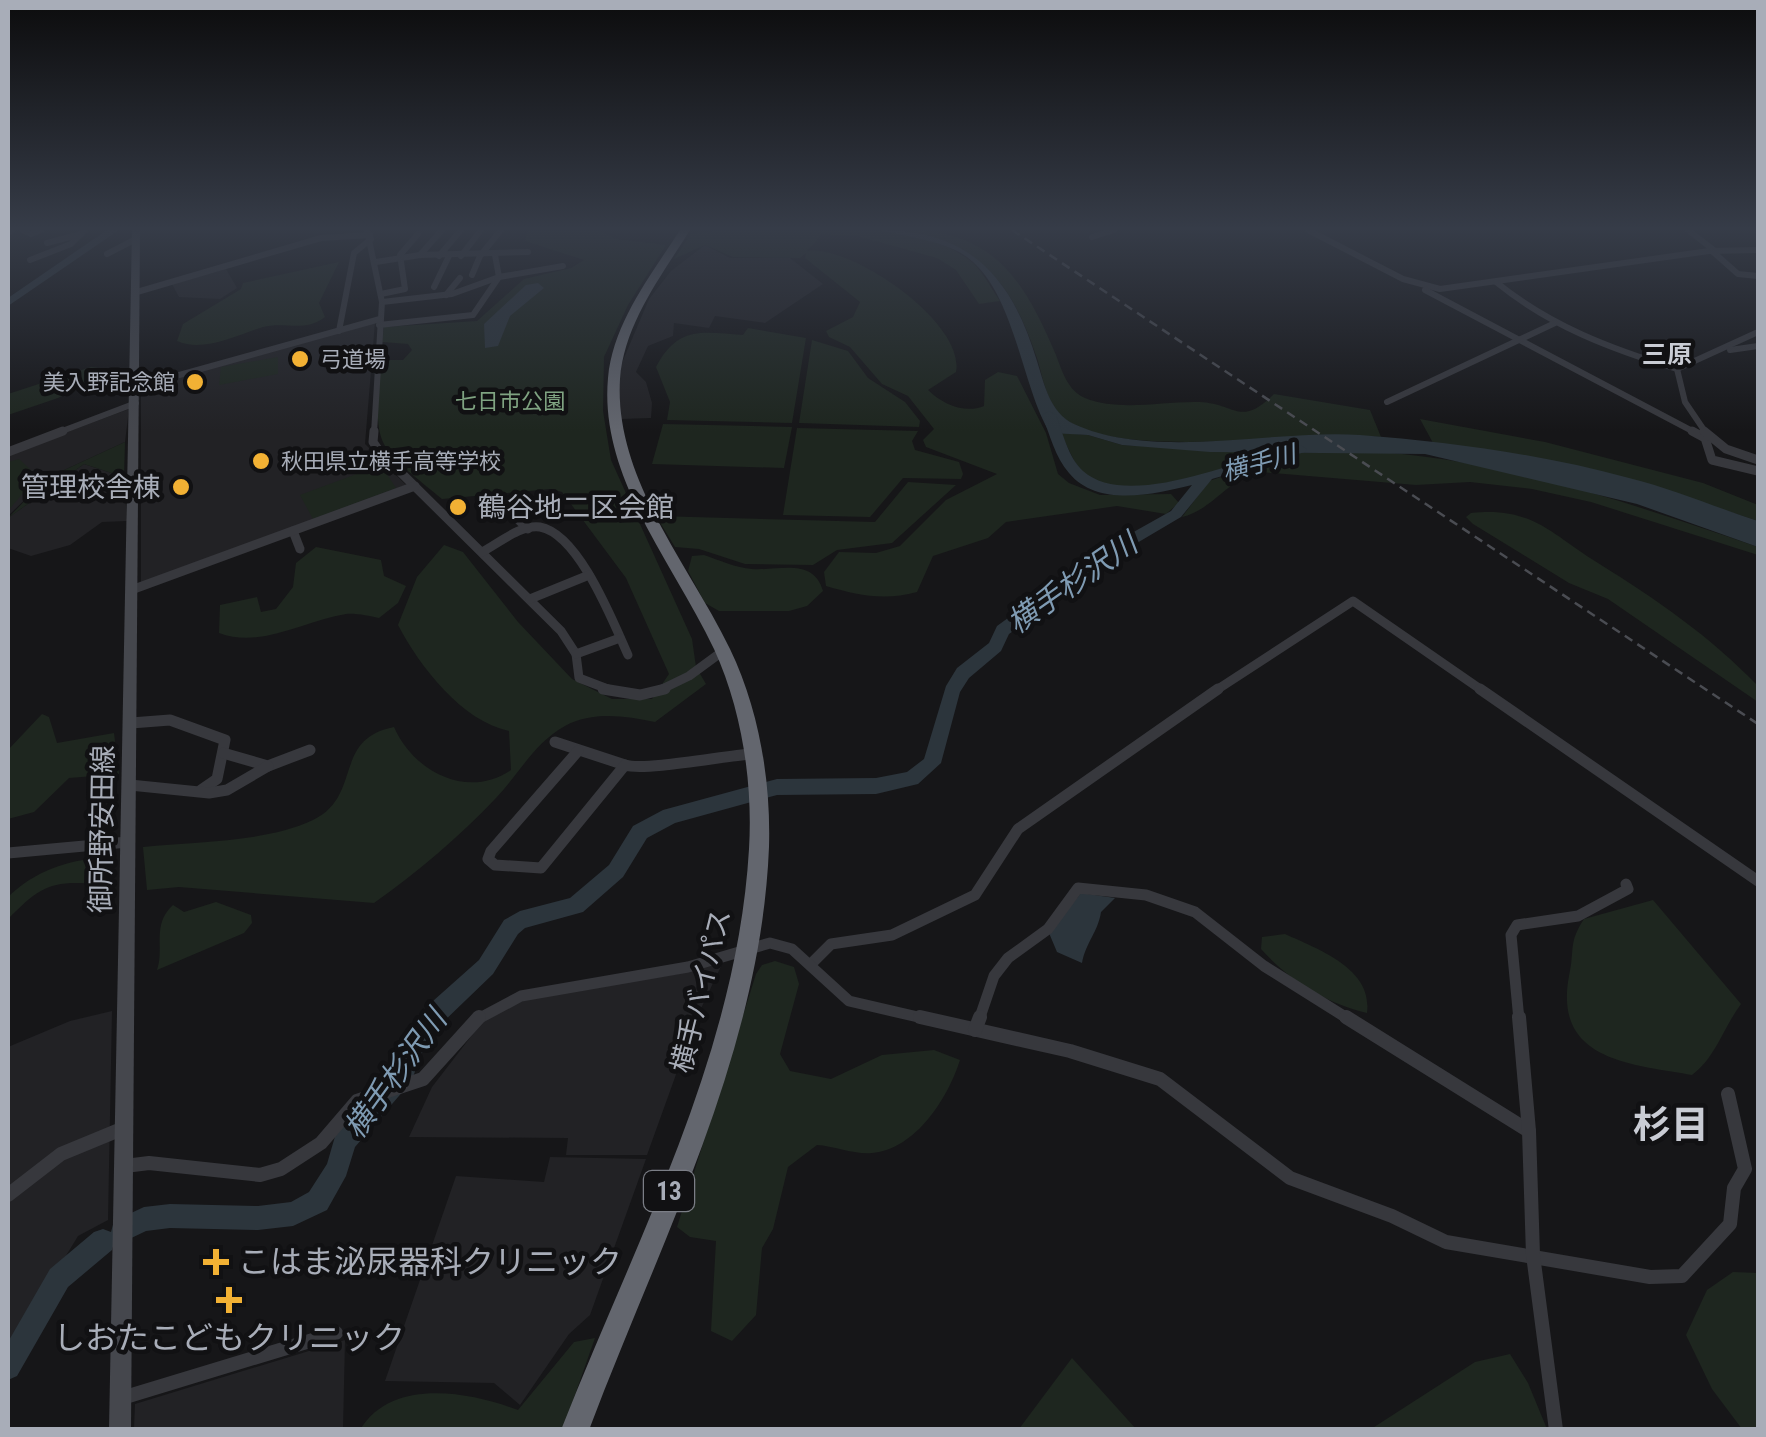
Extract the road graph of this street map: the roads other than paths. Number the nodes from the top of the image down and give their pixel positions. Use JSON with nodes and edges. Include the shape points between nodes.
{"nodes":[{"id":1,"x":137,"y":297,"type":"edge"},
{"id":2,"x":345,"y":297,"type":"edge"},
{"id":3,"x":412,"y":297,"type":"edge"},
{"id":4,"x":485,"y":297,"type":"edge"},
{"id":5,"x":645,"y":297,"type":"edge"},
{"id":6,"x":1442,"y":297,"type":"edge"},
{"id":7,"x":1517,"y":297,"type":"edge"},
{"id":8,"x":382,"y":298,"type":"joint"},
{"id":9,"x":380,"y":322,"type":"junction"},
{"id":10,"x":1554,"y":323,"type":"junction"},
{"id":11,"x":338,"y":331,"type":"junction"},
{"id":12,"x":1758,"y":332,"type":"edge"},
{"id":13,"x":1518,"y":341,"type":"junction"},
{"id":14,"x":1758,"y":346,"type":"edge"},
{"id":15,"x":1714,"y":352,"type":"junction"},
{"id":16,"x":1676,"y":369,"type":"junction"},
{"id":17,"x":136,"y":386,"type":"junction"},
{"id":18,"x":1387,"y":402,"type":"dead end"},
{"id":19,"x":136,"y":403,"type":"junction"},
{"id":20,"x":1705,"y":438,"type":"junction"},
{"id":21,"x":8,"y":452,"type":"edge"},
{"id":22,"x":1758,"y":460,"type":"edge"},
{"id":23,"x":1758,"y":471,"type":"edge"},
{"id":24,"x":415,"y":486,"type":"junction"},
{"id":25,"x":510,"y":512,"type":"dead end"},
{"id":26,"x":528,"y":529,"type":"junction"},
{"id":27,"x":293,"y":532,"type":"junction"},
{"id":28,"x":300,"y":549,"type":"dead end"},
{"id":29,"x":482,"y":552,"type":"junction"},
{"id":30,"x":588,"y":575,"type":"junction"},
{"id":31,"x":134,"y":590,"type":"junction"},
{"id":32,"x":530,"y":599,"type":"junction"},
{"id":33,"x":620,"y":638,"type":"junction"},
{"id":34,"x":723,"y":651,"type":"junction"},
{"id":35,"x":576,"y":654,"type":"junction"},
{"id":36,"x":628,"y":656,"type":"dead end"},
{"id":37,"x":131,"y":723,"type":"junction"},
{"id":38,"x":555,"y":742,"type":"dead end"},
{"id":39,"x":310,"y":750,"type":"dead end"},
{"id":40,"x":578,"y":751,"type":"junction"},
{"id":41,"x":223,"y":752,"type":"junction"},
{"id":42,"x":751,"y":754,"type":"junction"},
{"id":43,"x":626,"y":765,"type":"junction"},
{"id":44,"x":268,"y":766,"type":"junction"},
{"id":45,"x":130,"y":784,"type":"junction"},
{"id":46,"x":201,"y":790,"type":"junction"},
{"id":47,"x":128,"y":842,"type":"junction"},
{"id":48,"x":8,"y":853,"type":"edge"},
{"id":49,"x":1758,"y":881,"type":"edge"},
{"id":50,"x":1626,"y":884,"type":"dead end"},
{"id":51,"x":748,"y":948,"type":"junction"},
{"id":52,"x":811,"y":964,"type":"junction"},
{"id":53,"x":975,"y":1030,"type":"junction"},
{"id":54,"x":1728,"y":1094,"type":"dead end"},
{"id":55,"x":125,"y":1128,"type":"junction"},
{"id":56,"x":1529,"y":1131,"type":"junction"},
{"id":57,"x":125,"y":1166,"type":"junction"},
{"id":58,"x":8,"y":1195,"type":"edge"},
{"id":59,"x":124,"y":1242,"type":"joint"},
{"id":60,"x":1534,"y":1255,"type":"junction"},
{"id":61,"x":336,"y":1333,"type":"dead end"},
{"id":62,"x":120,"y":1398,"type":"junction"},
{"id":63,"x":120,"y":1430,"type":"edge"},
{"id":64,"x":575,"y":1430,"type":"edge"},
{"id":65,"x":1556,"y":1430,"type":"edge"}],
"edges":[{"from":1,"to":17,"type":"main road","name":"御所野安田線"},
{"from":2,"to":11,"type":"street"},
{"from":3,"to":8,"type":"street"},
{"from":4,"to":9,"type":"street","via":[[473,315]]},
{"from":5,"to":34,"type":"highway","name":"横手バイパス","number":"13","via":[[619,355],[616,422],[638,488]]},
{"from":6,"to":13,"type":"street"},
{"from":7,"to":10,"type":"street"},
{"from":8,"to":9,"type":"street"},
{"from":9,"to":11,"type":"street"},
{"from":9,"to":24,"type":"street","via":[[374,442]]},
{"from":10,"to":13,"type":"street"},
{"from":10,"to":16,"type":"street"},
{"from":11,"to":17,"type":"street"},
{"from":12,"to":15,"type":"street"},
{"from":13,"to":18,"type":"street"},
{"from":13,"to":20,"type":"street"},
{"from":14,"to":15,"type":"street"},
{"from":15,"to":16,"type":"street"},
{"from":16,"to":20,"type":"street"},
{"from":17,"to":19,"type":"main road","name":"御所野安田線"},
{"from":19,"to":21,"type":"street"},
{"from":19,"to":31,"type":"main road","name":"御所野安田線"},
{"from":20,"to":22,"type":"street"},
{"from":20,"to":23,"type":"street","via":[[1712,460]]},
{"from":24,"to":27,"type":"street"},
{"from":24,"to":29,"type":"street"},
{"from":25,"to":26,"type":"street"},
{"from":26,"to":29,"type":"street"},
{"from":26,"to":30,"type":"street","via":[[542,526],[554,533]]},
{"from":27,"to":28,"type":"street"},
{"from":27,"to":31,"type":"street"},
{"from":29,"to":32,"type":"street"},
{"from":30,"to":32,"type":"street"},
{"from":30,"to":33,"type":"street"},
{"from":31,"to":37,"type":"main road","name":"御所野安田線"},
{"from":32,"to":35,"type":"street"},
{"from":33,"to":35,"type":"street"},
{"from":33,"to":36,"type":"street"},
{"from":34,"to":35,"type":"street","via":[[678,687],[649,693],[614,691],[579,678]]},
{"from":34,"to":42,"type":"highway","name":"横手バイパス","number":"13"},
{"from":37,"to":41,"type":"street","via":[[170,720],[225,740]]},
{"from":37,"to":45,"type":"main road","name":"御所野安田線"},
{"from":38,"to":40,"type":"street"},
{"from":39,"to":44,"type":"street"},
{"from":40,"to":43,"type":"street"},
{"from":40,"to":43,"type":"street","via":[[491,851],[494,865],[541,868]]},
{"from":41,"to":44,"type":"street"},
{"from":41,"to":46,"type":"street","via":[[218,780]]},
{"from":42,"to":43,"type":"street","via":[[640,769]]},
{"from":42,"to":51,"type":"highway","name":"横手バイパス","number":"13","via":[[760,849]]},
{"from":44,"to":46,"type":"street","via":[[228,790]]},
{"from":45,"to":46,"type":"street"},
{"from":45,"to":47,"type":"main road","name":"御所野安田線"},
{"from":47,"to":48,"type":"street"},
{"from":47,"to":55,"type":"main road","name":"御所野安田線"},
{"from":49,"to":52,"type":"street","via":[[1353,602],[1018,829],[975,895],[892,935],[832,944]]},
{"from":50,"to":56,"type":"street","via":[[1578,916],[1512,929]]},
{"from":51,"to":52,"type":"street","via":[[770,942],[792,948]]},
{"from":51,"to":57,"type":"street","via":[[688,968],[493,1006],[436,1069],[357,1101],[321,1143],[260,1175]]},
{"from":51,"to":64,"type":"highway","name":"横手バイパス","number":"13","via":[[691,1137]]},
{"from":52,"to":53,"type":"street","via":[[849,1001]]},
{"from":53,"to":56,"type":"street","via":[[994,976],[1048,930],[1078,888],[1146,895],[1195,912],[1264,966]]},
{"from":53,"to":60,"type":"street","via":[[1160,1079],[1290,1178],[1446,1242]]},
{"from":54,"to":60,"type":"street","via":[[1744,1174],[1734,1188],[1730,1224],[1682,1276],[1650,1277]]},
{"from":55,"to":57,"type":"main road","name":"御所野安田線"},
{"from":55,"to":58,"type":"street","via":[[60,1154]]},
{"from":56,"to":60,"type":"street"},
{"from":57,"to":59,"type":"main road","name":"御所野安田線"},
{"from":59,"to":62,"type":"main road","name":"御所野安田線"},
{"from":60,"to":65,"type":"street"},
{"from":61,"to":62,"type":"street"},
{"from":62,"to":63,"type":"main road","name":"御所野安田線"}]}
